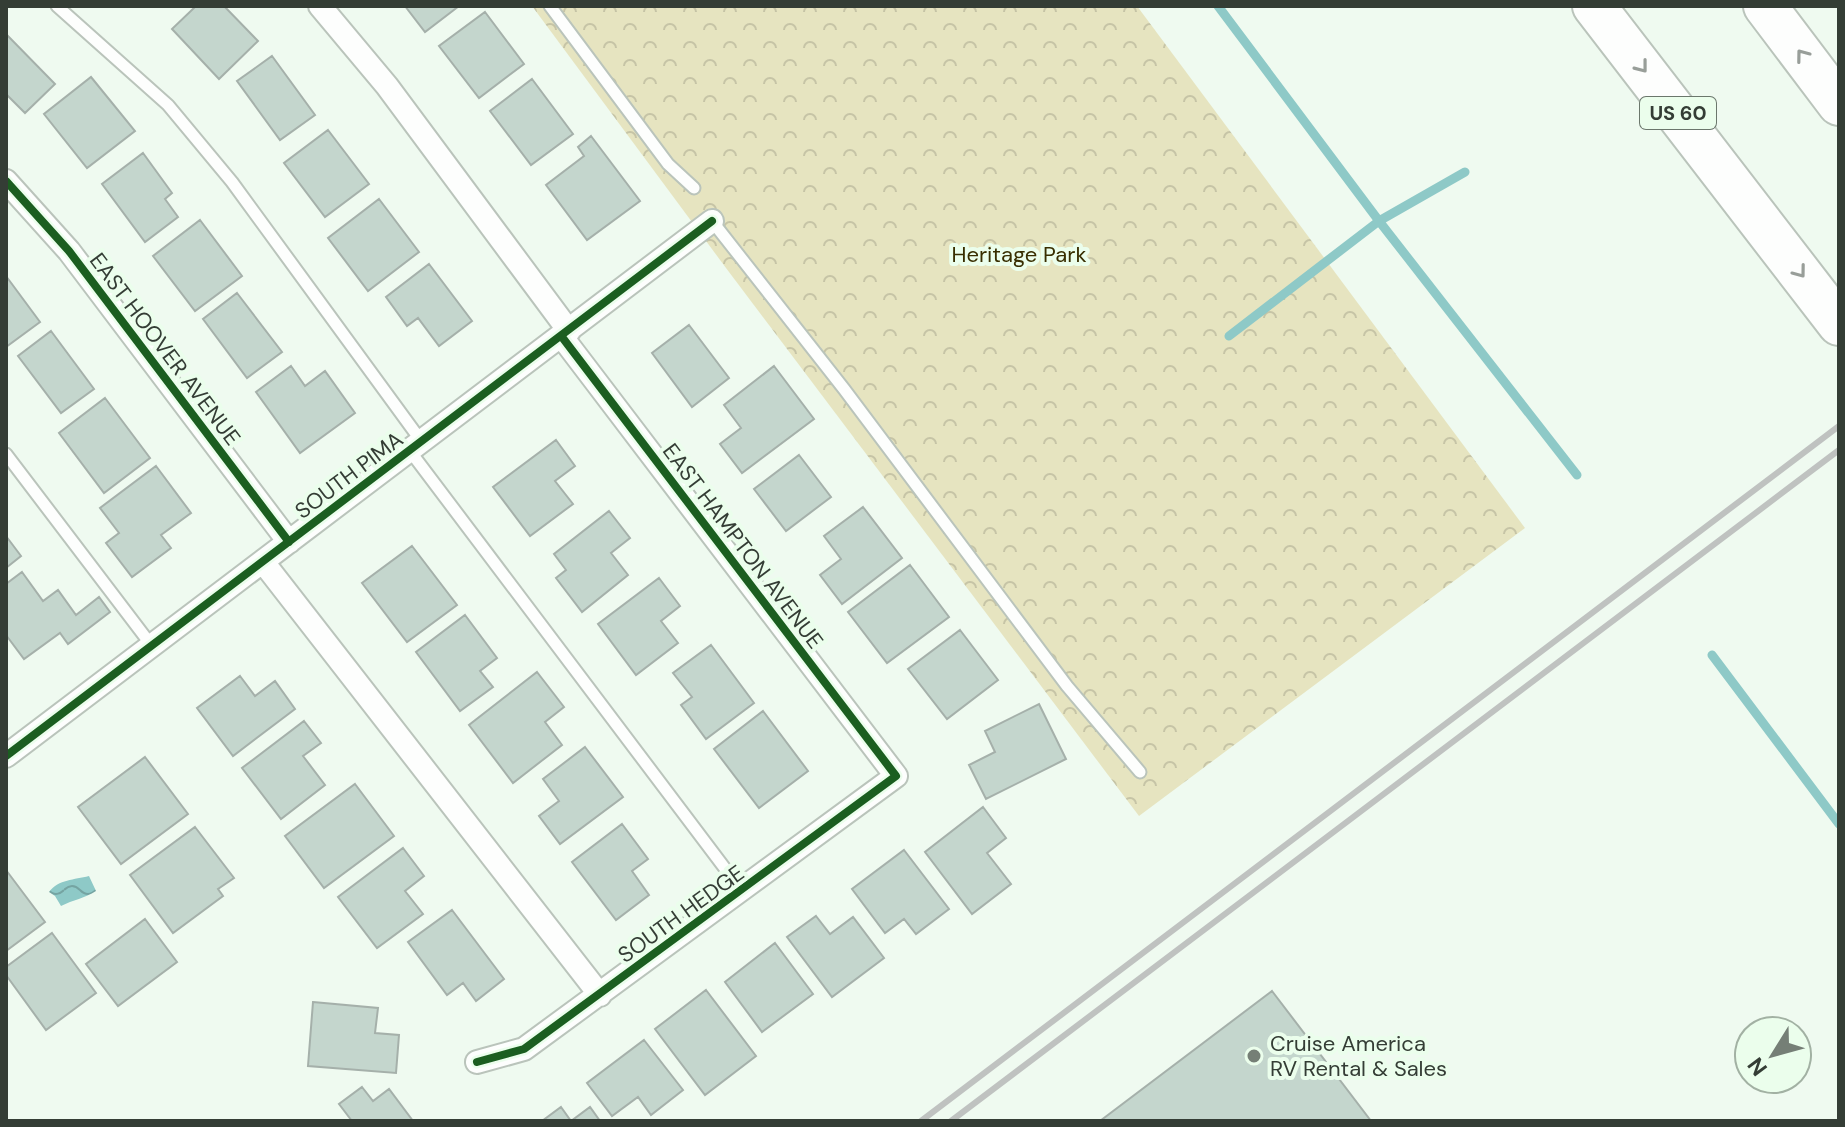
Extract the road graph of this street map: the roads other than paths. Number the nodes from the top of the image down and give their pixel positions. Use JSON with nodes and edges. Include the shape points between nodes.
{"nodes":[{"id":1,"x":57,"y":6,"type":"edge"},
{"id":2,"x":320,"y":6,"type":"edge"},
{"id":3,"x":550,"y":6,"type":"edge"},
{"id":4,"x":1594,"y":6,"type":"edge"},
{"id":5,"x":1765,"y":6,"type":"edge"},
{"id":6,"x":1839,"y":104,"type":"edge"},
{"id":7,"x":6,"y":181,"type":"edge"},
{"id":8,"x":694,"y":188,"type":"dead end"},
{"id":9,"x":712,"y":221,"type":"joint"},
{"id":10,"x":1839,"y":324,"type":"edge"},
{"id":11,"x":566,"y":334,"type":"junction"},
{"id":12,"x":416,"y":447,"type":"junction"},
{"id":13,"x":6,"y":454,"type":"edge"},
{"id":14,"x":289,"y":542,"type":"junction"},
{"id":15,"x":263,"y":562,"type":"junction"},
{"id":16,"x":152,"y":646,"type":"junction"},
{"id":17,"x":10,"y":745,"type":"edge"},
{"id":18,"x":1140,"y":772,"type":"dead end"},
{"id":19,"x":896,"y":776,"type":"joint"},
{"id":20,"x":742,"y":891,"type":"junction"},
{"id":21,"x":600,"y":995,"type":"junction"},
{"id":22,"x":477,"y":1062,"type":"dead end"}],
"edges":[{"from":1,"to":12,"type":"lane","via":[[168,105],[232,182]]},
{"from":2,"to":11,"type":"street","name":"EAST HAMPTON AVENUE","via":[[387,86]]},
{"from":3,"to":8,"type":"lane","via":[[668,164]]},
{"from":4,"to":10,"type":"highway","number":"US 60","one_way":true},
{"from":6,"to":5,"type":"highway","one_way":true},
{"from":7,"to":14,"type":"street","name":"EAST HOOVER AVENUE","via":[[69,251]]},
{"from":9,"to":11,"type":"street","name":"SOUTH PIMA"},
{"from":9,"to":18,"type":"lane","via":[[1067,686]]},
{"from":11,"to":12,"type":"street","name":"SOUTH PIMA"},
{"from":11,"to":19,"type":"street","name":"EAST HAMPTON AVENUE"},
{"from":12,"to":14,"type":"street","name":"SOUTH PIMA"},
{"from":12,"to":20,"type":"lane"},
{"from":13,"to":16,"type":"lane"},
{"from":14,"to":15,"type":"street","name":"SOUTH PIMA"},
{"from":15,"to":16,"type":"street","name":"SOUTH PIMA"},
{"from":15,"to":21,"type":"street"},
{"from":16,"to":17,"type":"street","name":"SOUTH PIMA"},
{"from":19,"to":20,"type":"street","name":"SOUTH HEDGE"},
{"from":20,"to":21,"type":"street","name":"SOUTH HEDGE"},
{"from":21,"to":22,"type":"street","name":"SOUTH HEDGE","via":[[524,1049]]}]}
